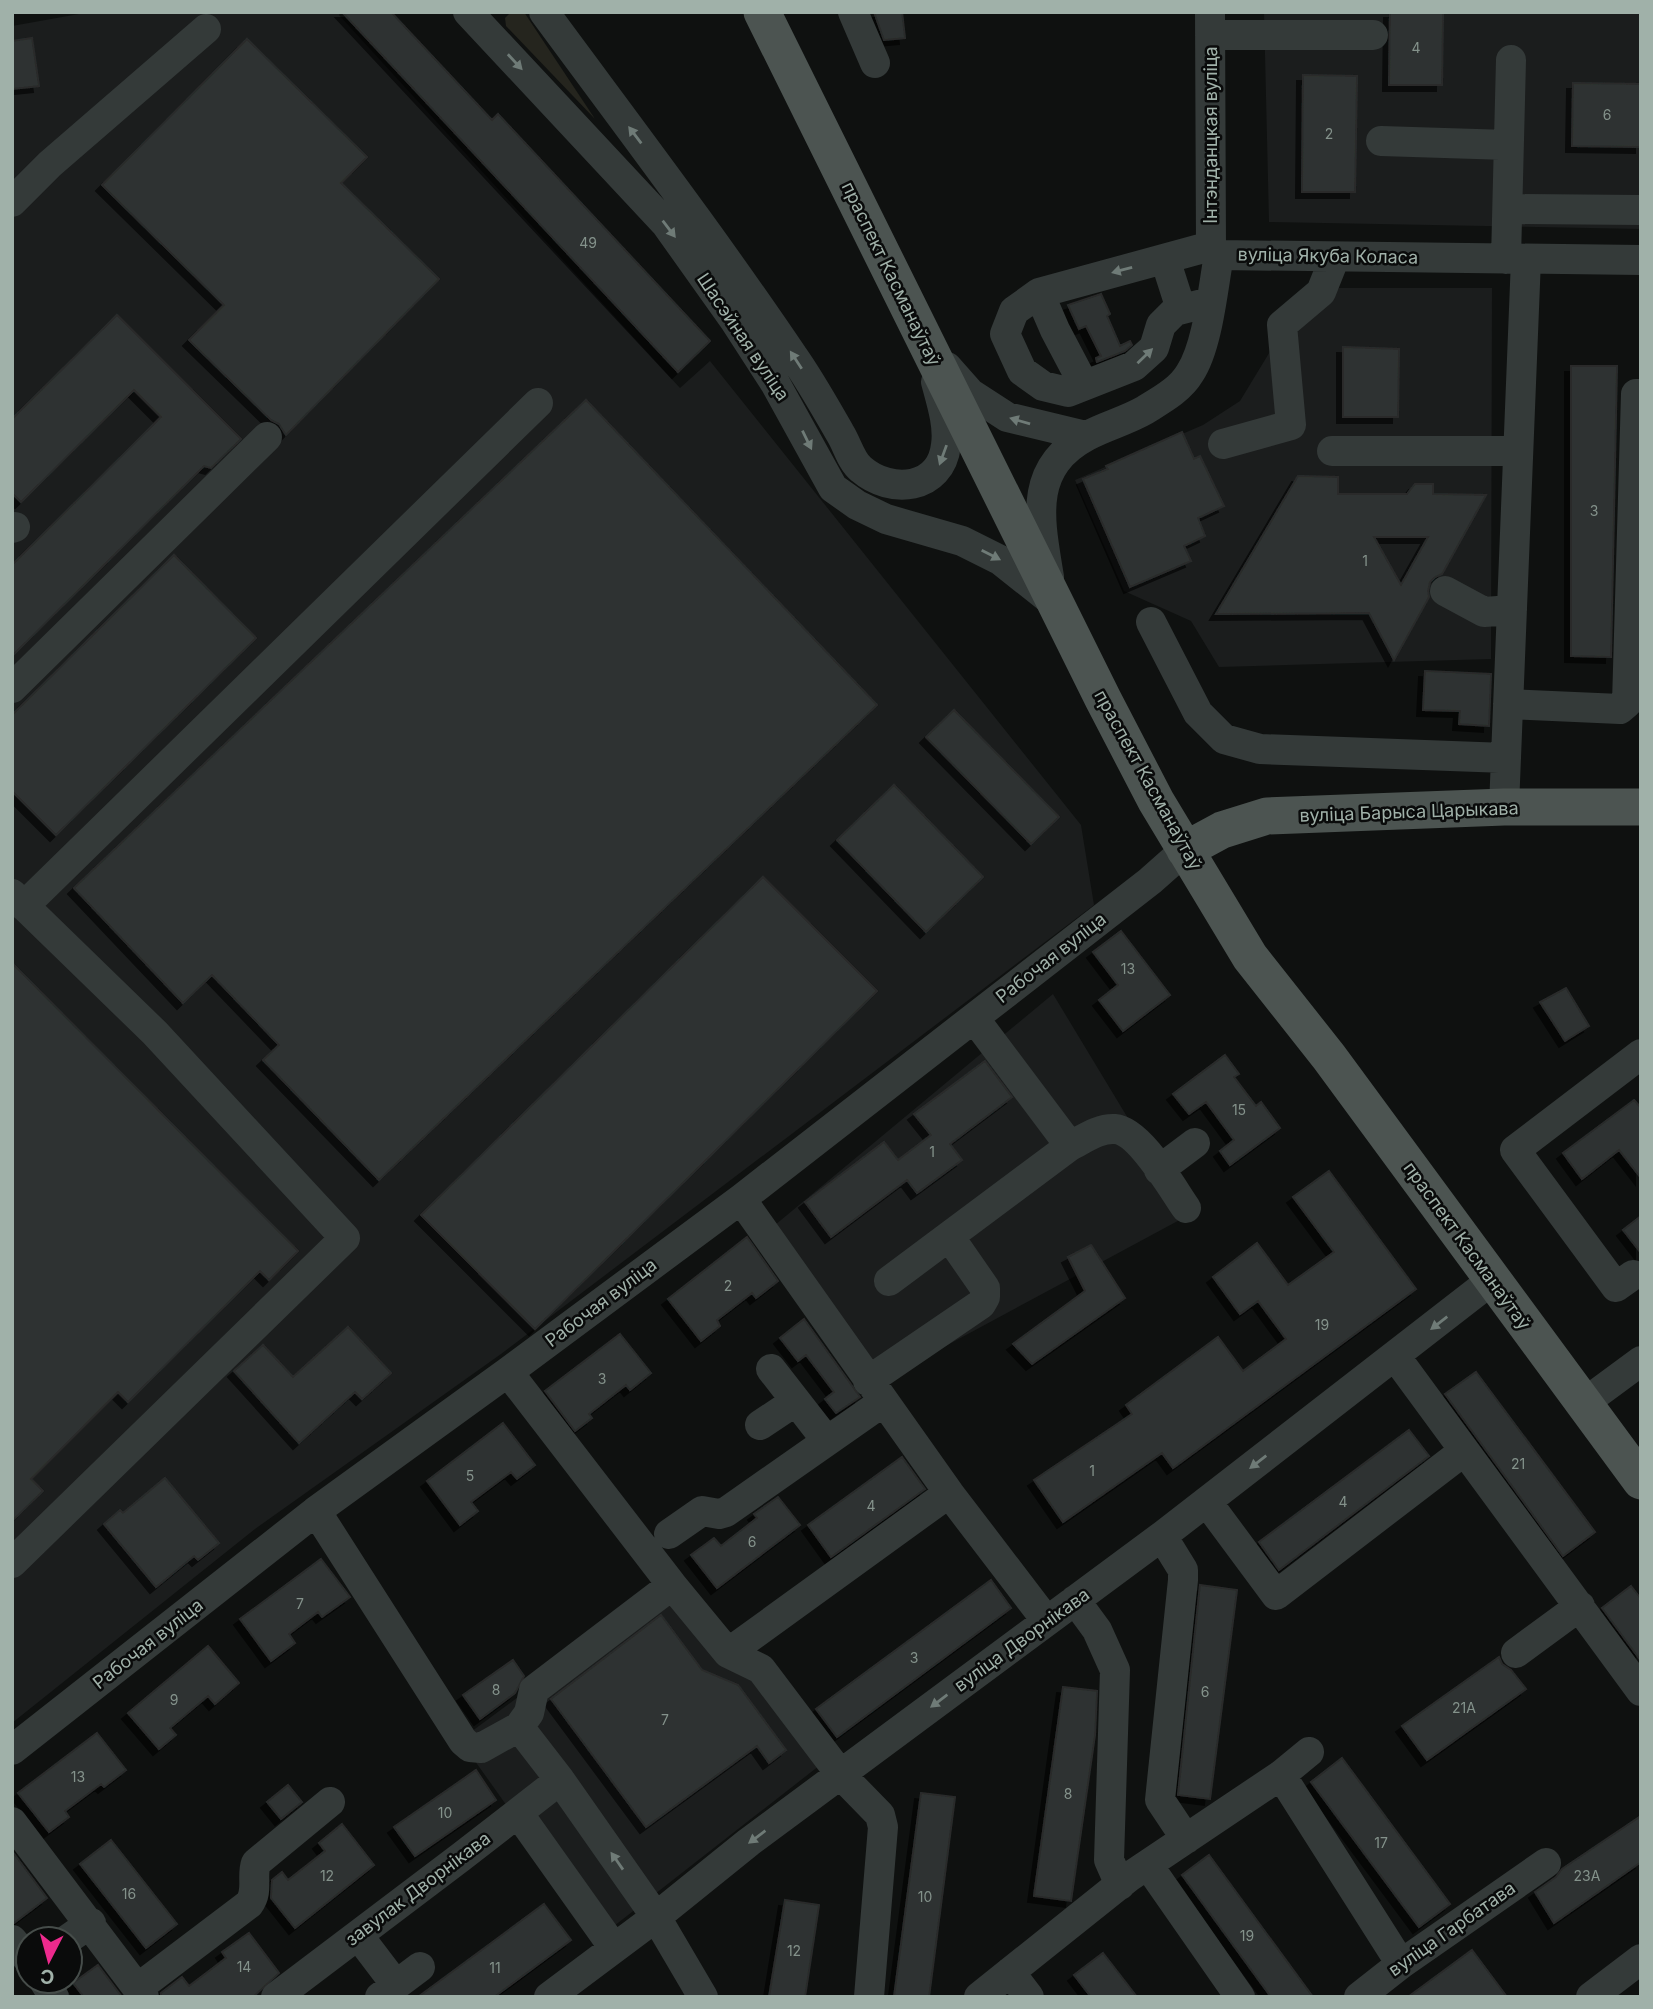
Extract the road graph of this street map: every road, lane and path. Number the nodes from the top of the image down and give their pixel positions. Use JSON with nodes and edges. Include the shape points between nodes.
{"nodes":[{"id":1,"x":468,"y":12,"type":"edge"},
{"id":2,"x":544,"y":12,"type":"edge"},
{"id":3,"x":762,"y":12,"type":"edge"},
{"id":4,"x":853,"y":12,"type":"edge"},
{"id":5,"x":1210,"y":24,"type":"edge"},
{"id":6,"x":206,"y":29,"type":"dead end"},
{"id":7,"x":1373,"y":35,"type":"dead end"},
{"id":8,"x":1511,"y":60,"type":"dead end"},
{"id":9,"x":875,"y":63,"type":"dead end"},
{"id":10,"x":1381,"y":141,"type":"dead end"},
{"id":11,"x":1508,"y":145,"type":"junction"},
{"id":12,"x":12,"y":202,"type":"edge"},
{"id":13,"x":1508,"y":209,"type":"junction"},
{"id":14,"x":1641,"y":210,"type":"edge"},
{"id":15,"x":1215,"y":250,"type":"junction"},
{"id":16,"x":1335,"y":257,"type":"junction"},
{"id":17,"x":1165,"y":259,"type":"junction"},
{"id":18,"x":1516,"y":259,"type":"junction"},
{"id":19,"x":1641,"y":260,"type":"edge"},
{"id":20,"x":1039,"y":293,"type":"junction"},
{"id":21,"x":1210,"y":302,"type":"junction"},
{"id":22,"x":1181,"y":309,"type":"junction"},
{"id":23,"x":925,"y":341,"type":"junction"},
{"id":24,"x":1084,"y":385,"type":"junction"},
{"id":25,"x":1641,"y":394,"type":"edge"},
{"id":26,"x":538,"y":403,"type":"dead end"},
{"id":27,"x":1086,"y":436,"type":"junction"},
{"id":28,"x":267,"y":437,"type":"dead end"},
{"id":29,"x":1223,"y":444,"type":"dead end"},
{"id":30,"x":1332,"y":451,"type":"dead end"},
{"id":31,"x":1518,"y":451,"type":"junction"},
{"id":32,"x":1445,"y":591,"type":"dead end"},
{"id":33,"x":1053,"y":602,"type":"junction"},
{"id":34,"x":1512,"y":610,"type":"junction"},
{"id":35,"x":1151,"y":622,"type":"dead end"},
{"id":36,"x":1636,"y":636,"type":"edge"},
{"id":37,"x":12,"y":688,"type":"edge"},
{"id":38,"x":1508,"y":704,"type":"junction"},
{"id":39,"x":1506,"y":758,"type":"junction"},
{"id":40,"x":1504,"y":807,"type":"junction"},
{"id":41,"x":1641,"y":807,"type":"edge"},
{"id":42,"x":1185,"y":850,"type":"junction"},
{"id":43,"x":18,"y":900,"type":"edge"},
{"id":44,"x":974,"y":1018,"type":"junction"},
{"id":45,"x":1641,"y":1054,"type":"edge"},
{"id":46,"x":1195,"y":1143,"type":"dead end"},
{"id":47,"x":1070,"y":1146,"type":"junction"},
{"id":48,"x":1159,"y":1170,"type":"junction"},
{"id":49,"x":741,"y":1199,"type":"junction"},
{"id":50,"x":1186,"y":1208,"type":"dead end"},
{"id":51,"x":949,"y":1236,"type":"junction"},
{"id":52,"x":1638,"y":1277,"type":"edge"},
{"id":53,"x":1492,"y":1280,"type":"junction"},
{"id":54,"x":889,"y":1281,"type":"dead end"},
{"id":55,"x":1395,"y":1356,"type":"junction"},
{"id":56,"x":1641,"y":1361,"type":"edge"},
{"id":57,"x":771,"y":1369,"type":"dead end"},
{"id":58,"x":508,"y":1372,"type":"junction"},
{"id":59,"x":876,"y":1392,"type":"junction"},
{"id":60,"x":796,"y":1401,"type":"junction"},
{"id":61,"x":1584,"y":1403,"type":"junction"},
{"id":62,"x":760,"y":1424,"type":"dead end"},
{"id":63,"x":827,"y":1441,"type":"junction"},
{"id":64,"x":1464,"y":1451,"type":"junction"},
{"id":65,"x":1641,"y":1481,"type":"edge"},
{"id":66,"x":948,"y":1493,"type":"junction"},
{"id":67,"x":1207,"y":1502,"type":"junction"},
{"id":68,"x":316,"y":1511,"type":"junction"},
{"id":69,"x":669,"y":1534,"type":"dead end"},
{"id":70,"x":1162,"y":1536,"type":"junction"},
{"id":71,"x":12,"y":1563,"type":"edge"},
{"id":72,"x":672,"y":1585,"type":"junction"},
{"id":73,"x":1075,"y":1600,"type":"junction"},
{"id":74,"x":1580,"y":1606,"type":"junction"},
{"id":75,"x":1046,"y":1620,"type":"junction"},
{"id":76,"x":728,"y":1653,"type":"junction"},
{"id":77,"x":1516,"y":1653,"type":"dead end"},
{"id":78,"x":1641,"y":1691,"type":"edge"},
{"id":79,"x":519,"y":1727,"type":"junction"},
{"id":80,"x":12,"y":1750,"type":"edge"},
{"id":81,"x":1309,"y":1752,"type":"dead end"},
{"id":82,"x":841,"y":1775,"type":"junction"},
{"id":83,"x":1281,"y":1775,"type":"junction"},
{"id":84,"x":560,"y":1780,"type":"junction"},
{"id":85,"x":330,"y":1802,"type":"dead end"},
{"id":86,"x":518,"y":1812,"type":"junction"},
{"id":87,"x":12,"y":1822,"type":"edge"},
{"id":88,"x":1186,"y":1839,"type":"junction"},
{"id":89,"x":1546,"y":1863,"type":"dead end"},
{"id":90,"x":1147,"y":1865,"type":"junction"},
{"id":91,"x":1120,"y":1885,"type":"junction"},
{"id":92,"x":656,"y":1917,"type":"junction"},
{"id":93,"x":75,"y":1925,"type":"edge"},
{"id":94,"x":358,"y":1935,"type":"junction"},
{"id":95,"x":84,"y":1936,"type":"edge"},
{"id":96,"x":614,"y":1948,"type":"junction"},
{"id":97,"x":1641,"y":1959,"type":"edge"},
{"id":98,"x":1401,"y":1964,"type":"junction"},
{"id":99,"x":420,"y":1967,"type":"dead end"},
{"id":100,"x":1010,"y":1972,"type":"junction"},
{"id":101,"x":388,"y":1991,"type":"edge"},
{"id":102,"x":141,"y":1992,"type":"edge"},
{"id":103,"x":276,"y":1997,"type":"edge"},
{"id":104,"x":550,"y":1997,"type":"edge"},
{"id":105,"x":703,"y":1997,"type":"edge"},
{"id":106,"x":869,"y":1997,"type":"edge"},
{"id":107,"x":979,"y":1997,"type":"edge"},
{"id":108,"x":1029,"y":1997,"type":"edge"},
{"id":109,"x":1240,"y":1997,"type":"edge"},
{"id":110,"x":1359,"y":1997,"type":"edge"},
{"id":111,"x":1591,"y":1997,"type":"edge"}],
"edges":[{"from":1,"to":33,"type":"street","name":"Шасэйная вуліца","one_way":true,"via":[[666,224],[736,321],[833,488],[886,519],[962,541],[1000,560]]},
{"from":23,"to":2,"type":"street","name":"Шасэйная вуліца","one_way":true,"via":[[942,406],[947,444],[942,462],[921,482],[901,485],[873,479],[858,467],[794,356]]},
{"from":3,"to":23,"type":"main road","name":"праспект Касманаўтаў"},
{"from":4,"to":9,"type":"street"},
{"from":5,"to":7,"type":"street"},
{"from":5,"to":15,"type":"street","name":"Інтэнданцкая вуліца"},
{"from":6,"to":12,"type":"street"},
{"from":8,"to":11,"type":"street"},
{"from":10,"to":11,"type":"street"},
{"from":11,"to":13,"type":"street"},
{"from":13,"to":14,"type":"street"},
{"from":13,"to":18,"type":"street"},
{"from":15,"to":16,"type":"street","name":"вуліца Якуба Коласа"},
{"from":15,"to":17,"type":"street"},
{"from":15,"to":21,"type":"street","name":"вуліца Якуба Коласа"},
{"from":16,"to":18,"type":"street","name":"вуліца Якуба Коласа"},
{"from":16,"to":29,"type":"street","via":[[1321,292],[1282,325],[1291,425]]},
{"from":17,"to":20,"type":"street","one_way":true},
{"from":17,"to":22,"type":"street"},
{"from":18,"to":19,"type":"street","name":"вуліца Якуба Коласа"},
{"from":18,"to":31,"type":"street"},
{"from":20,"to":24,"type":"street"},
{"from":20,"to":24,"type":"street","via":[[1014,311],[1005,334],[1022,371],[1043,386],[1068,392]]},
{"from":21,"to":22,"type":"street"},
{"from":21,"to":27,"type":"street","name":"вуліца Якуба Коласа","via":[[1191,373],[1175,390],[1130,419]]},
{"from":24,"to":22,"type":"street","one_way":true,"via":[[1134,366],[1154,348],[1161,325]]},
{"from":27,"to":23,"type":"street","one_way":true,"via":[[1007,417],[970,393]]},
{"from":23,"to":33,"type":"main road","name":"праспект Касманаўтаў"},
{"from":25,"to":36,"type":"street","via":[[1636,394]]},
{"from":26,"to":43,"type":"street"},
{"from":27,"to":33,"type":"street","name":"вуліца Якуба Коласа","via":[[1057,457],[1043,484],[1040,519]]},
{"from":28,"to":37,"type":"street"},
{"from":30,"to":31,"type":"street"},
{"from":31,"to":34,"type":"street"},
{"from":32,"to":34,"type":"street","via":[[1485,612]]},
{"from":33,"to":42,"type":"main road","name":"праспект Касманаўтаў"},
{"from":34,"to":38,"type":"street"},
{"from":35,"to":39,"type":"street","via":[[1198,713],[1224,739],[1261,749]]},
{"from":36,"to":38,"type":"street","via":[[1627,703],[1620,709]]},
{"from":38,"to":39,"type":"street"},
{"from":39,"to":40,"type":"street"},
{"from":40,"to":41,"type":"main road","name":"вуліца Барыса Царыкава"},
{"from":40,"to":42,"type":"main road","name":"вуліца Барыса Царыкава","via":[[1267,816],[1222,830]]},
{"from":42,"to":44,"type":"street","name":"Рабочая вуліца"},
{"from":42,"to":53,"type":"main road","name":"праспект Касманаўтаў","via":[[1250,957]]},
{"from":43,"to":71,"type":"street","via":[[155,1033],[345,1238]]},
{"from":44,"to":47,"type":"street"},
{"from":44,"to":49,"type":"street","name":"Рабочая вуліца"},
{"from":45,"to":52,"type":"street","via":[[1515,1150],[1616,1287]]},
{"from":46,"to":48,"type":"street"},
{"from":47,"to":48,"type":"street","via":[[1095,1133],[1117,1129],[1133,1136]]},
{"from":47,"to":51,"type":"street"},
{"from":48,"to":50,"type":"street"},
{"from":49,"to":58,"type":"street","name":"Рабочая вуліца"},
{"from":49,"to":59,"type":"street"},
{"from":51,"to":54,"type":"street"},
{"from":51,"to":59,"type":"street","via":[[985,1289],[985,1297]]},
{"from":53,"to":55,"type":"street","name":"вуліца Дворнікава","one_way":true},
{"from":53,"to":61,"type":"main road","name":"праспект Касманаўтаў"},
{"from":55,"to":64,"type":"street"},
{"from":55,"to":67,"type":"street","name":"вуліца Дворнікава","one_way":true},
{"from":56,"to":61,"type":"street"},
{"from":57,"to":60,"type":"street"},
{"from":58,"to":68,"type":"street","name":"Рабочая вуліца"},
{"from":58,"to":72,"type":"street"},
{"from":59,"to":63,"type":"street"},
{"from":59,"to":66,"type":"street"},
{"from":60,"to":62,"type":"street"},
{"from":60,"to":63,"type":"street"},
{"from":61,"to":65,"type":"main road","name":"праспект Касманаўтаў"},
{"from":63,"to":69,"type":"street","via":[[726,1513],[702,1511]]},
{"from":64,"to":67,"type":"street","via":[[1276,1595]]},
{"from":64,"to":74,"type":"street"},
{"from":66,"to":75,"type":"street"},
{"from":66,"to":76,"type":"street"},
{"from":67,"to":70,"type":"street","name":"вуліца Дворнікава"},
{"from":68,"to":79,"type":"street","via":[[463,1741],[481,1748]]},
{"from":68,"to":80,"type":"street","name":"Рабочая вуліца"},
{"from":70,"to":73,"type":"street","name":"вуліца Дворнікава"},
{"from":70,"to":88,"type":"street","via":[[1183,1570],[1183,1580],[1160,1800]]},
{"from":72,"to":76,"type":"street"},
{"from":72,"to":79,"type":"street","via":[[534,1690],[529,1713]]},
{"from":73,"to":75,"type":"street","name":"вуліца Дворнікава"},
{"from":73,"to":91,"type":"street","via":[[1097,1630],[1115,1670],[1109,1860]]},
{"from":74,"to":77,"type":"street"},
{"from":74,"to":78,"type":"street"},
{"from":75,"to":82,"type":"street","name":"вуліца Дворнікава","one_way":true},
{"from":76,"to":82,"type":"street","via":[[761,1669]]},
{"from":79,"to":84,"type":"street"},
{"from":81,"to":83,"type":"street"},
{"from":82,"to":92,"type":"street","name":"вуліца Дворнікава","one_way":true},
{"from":82,"to":106,"type":"street","via":[[880,1815],[883,1827]]},
{"from":83,"to":88,"type":"street"},
{"from":83,"to":98,"type":"street"},
{"from":84,"to":86,"type":"street","name":"завулак Дворнікава"},
{"from":92,"to":84,"type":"street","one_way":true},
{"from":85,"to":102,"type":"street","via":[[256,1863],[254,1894],[248,1904]]},
{"from":86,"to":94,"type":"street","name":"завулак Дворнікава"},
{"from":86,"to":96,"type":"street"},
{"from":87,"to":93,"type":"street"},
{"from":88,"to":90,"type":"street"},
{"from":89,"to":98,"type":"street","name":"вуліца Гарбатава"},
{"from":90,"to":91,"type":"street"},
{"from":90,"to":109,"type":"street"},
{"from":91,"to":100,"type":"street"},
{"from":92,"to":96,"type":"street","name":"вуліца Дворнікава"},
{"from":92,"to":105,"type":"street"},
{"from":94,"to":101,"type":"street"},
{"from":94,"to":103,"type":"street","name":"завулак Дворнікава"},
{"from":95,"to":102,"type":"street"},
{"from":96,"to":104,"type":"street","name":"вуліца Дворнікава"},
{"from":97,"to":111,"type":"street"},
{"from":98,"to":110,"type":"street","name":"вуліца Гарбатава"},
{"from":99,"to":101,"type":"street"},
{"from":100,"to":107,"type":"street"},
{"from":100,"to":108,"type":"street"}]}
